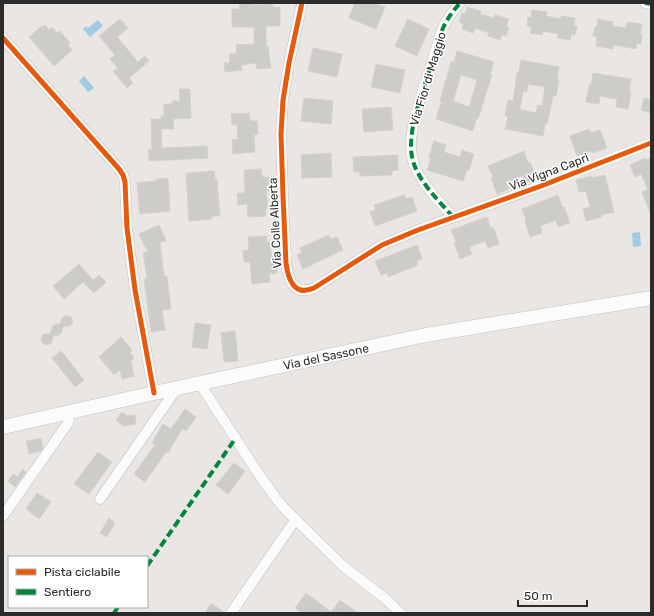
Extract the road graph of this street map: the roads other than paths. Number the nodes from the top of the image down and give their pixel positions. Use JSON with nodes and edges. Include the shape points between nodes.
{"nodes":[{"id":1,"x":302,"y":3,"type":"edge"},
{"id":2,"x":460,"y":3,"type":"edge"},
{"id":3,"x":645,"y":3,"type":"edge"},
{"id":4,"x":651,"y":4,"type":"edge"},
{"id":5,"x":3,"y":38,"type":"edge"},
{"id":6,"x":651,"y":143,"type":"edge"},
{"id":7,"x":453,"y":217,"type":"junction"},
{"id":8,"x":651,"y":298,"type":"edge"},
{"id":9,"x":200,"y":384,"type":"junction"},
{"id":10,"x":177,"y":388,"type":"junction"},
{"id":11,"x":154,"y":393,"type":"junction"},
{"id":12,"x":69,"y":412,"type":"junction"},
{"id":13,"x":3,"y":427,"type":"edge"},
{"id":14,"x":100,"y":499,"type":"dead end"},
{"id":15,"x":3,"y":516,"type":"edge"},
{"id":16,"x":296,"y":519,"type":"junction"},
{"id":17,"x":396,"y":611,"type":"edge"},
{"id":18,"x":231,"y":613,"type":"edge"}],
"edges":[{"from":1,"to":7,"type":"street","name":"Via Colle Alberta","via":[[289,63],[281,126],[285,255],[288,274],[293,284],[302,291],[311,290],[382,245]]},
{"from":2,"to":7,"type":"street","name":"Via Fior di Maggio","via":[[443,28],[411,137],[416,170]]},
{"from":3,"to":4,"type":"street"},
{"from":5,"to":11,"type":"street","via":[[114,163],[126,182],[134,290]]},
{"from":6,"to":7,"type":"street","name":"Via Vigna Capri"},
{"from":8,"to":9,"type":"main road","name":"Via del Sassone","via":[[426,335]]},
{"from":9,"to":10,"type":"main road","name":"Via del Sassone"},
{"from":9,"to":16,"type":"street","via":[[260,476]]},
{"from":10,"to":11,"type":"main road","name":"Via del Sassone"},
{"from":10,"to":14,"type":"street"},
{"from":11,"to":12,"type":"main road","name":"Via del Sassone"},
{"from":12,"to":13,"type":"main road","name":"Via del Sassone"},
{"from":12,"to":15,"type":"street","via":[[68,423]]},
{"from":16,"to":17,"type":"street","via":[[343,566],[384,597]]},
{"from":16,"to":18,"type":"street"}]}
